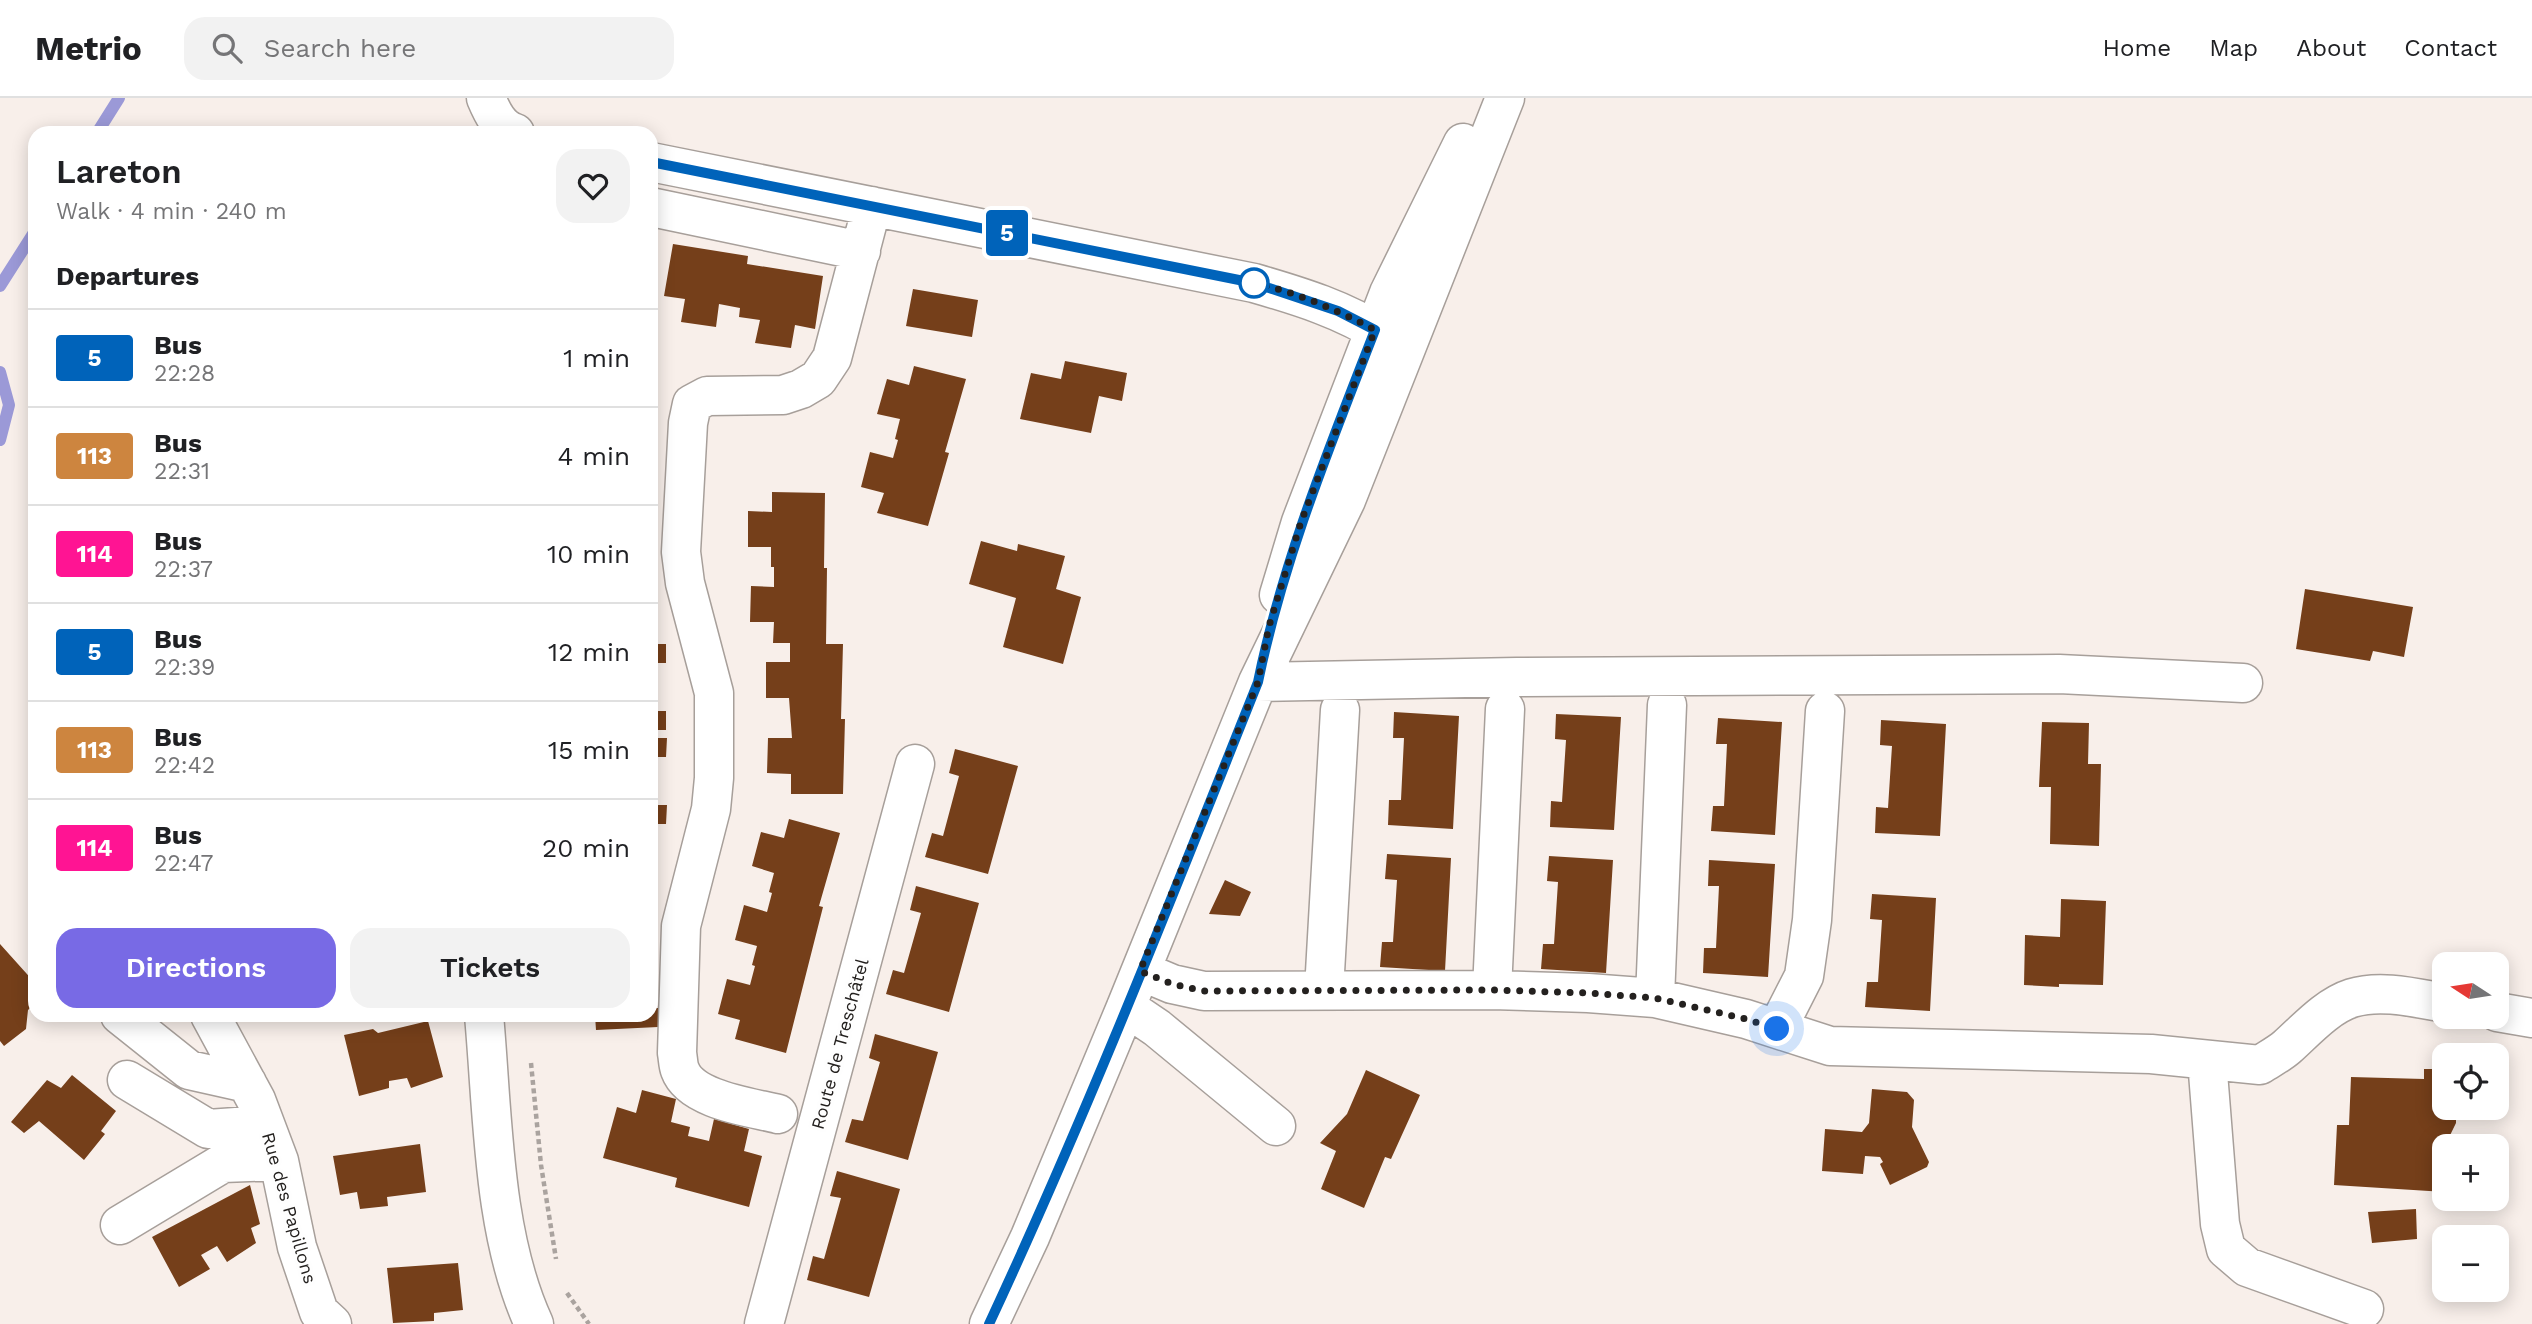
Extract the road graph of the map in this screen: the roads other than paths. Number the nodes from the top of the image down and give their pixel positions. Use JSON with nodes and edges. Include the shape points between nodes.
{"nodes":[{"id":1,"x":486,"y":98,"type":"edge"},
{"id":2,"x":1485,"y":98,"type":"edge"},
{"id":3,"x":1505,"y":98,"type":"edge"},
{"id":4,"x":504,"y":126,"type":"edge"},
{"id":5,"x":658,"y":163,"type":"edge"},
{"id":6,"x":872,"y":206,"type":"junction"},
{"id":7,"x":658,"y":208,"type":"edge"},
{"id":8,"x":861,"y":251,"type":"junction"},
{"id":9,"x":1418,"y":318,"type":"junction"},
{"id":10,"x":1375,"y":330,"type":"junction"},
{"id":11,"x":1346,"y":500,"type":"junction"},
{"id":12,"x":1258,"y":682,"type":"junction"},
{"id":13,"x":2243,"y":683,"type":"dead end"},
{"id":14,"x":1667,"y":705,"type":"dead end"},
{"id":15,"x":1504,"y":709,"type":"dead end"},
{"id":16,"x":1340,"y":710,"type":"dead end"},
{"id":17,"x":1825,"y":711,"type":"dead end"},
{"id":18,"x":915,"y":764,"type":"dead end"},
{"id":19,"x":1140,"y":971,"type":"junction"},
{"id":20,"x":1324,"y":990,"type":"junction"},
{"id":21,"x":1492,"y":990,"type":"junction"},
{"id":22,"x":1655,"y":998,"type":"junction"},
{"id":23,"x":2432,"y":1001,"type":"edge"},
{"id":24,"x":1126,"y":1007,"type":"junction"},
{"id":25,"x":2510,"y":1014,"type":"edge"},
{"id":26,"x":2532,"y":1018,"type":"edge"},
{"id":27,"x":129,"y":1022,"type":"edge"},
{"id":28,"x":214,"y":1022,"type":"edge"},
{"id":29,"x":485,"y":1022,"type":"edge"},
{"id":30,"x":1777,"y":1029,"type":"junction"},
{"id":31,"x":2207,"y":1060,"type":"junction"},
{"id":32,"x":127,"y":1080,"type":"dead end"},
{"id":33,"x":247,"y":1083,"type":"junction"},
{"id":34,"x":778,"y":1114,"type":"dead end"},
{"id":35,"x":265,"y":1125,"type":"junction"},
{"id":36,"x":1276,"y":1126,"type":"dead end"},
{"id":37,"x":279,"y":1161,"type":"junction"},
{"id":38,"x":120,"y":1225,"type":"dead end"},
{"id":39,"x":2364,"y":1310,"type":"dead end"},
{"id":40,"x":332,"y":1324,"type":"edge"},
{"id":41,"x":534,"y":1324,"type":"edge"},
{"id":42,"x":764,"y":1324,"type":"edge"},
{"id":43,"x":989,"y":1324,"type":"edge"}],
"edges":[{"from":1,"to":4,"type":"street"},
{"from":2,"to":10,"type":"street"},
{"from":3,"to":9,"type":"street"},
{"from":5,"to":6,"type":"street"},
{"from":6,"to":8,"type":"street"},
{"from":6,"to":10,"type":"street","via":[[1254,283],[1338,311]]},
{"from":7,"to":8,"type":"street"},
{"from":8,"to":34,"type":"street","via":[[832,358],[818,379],[783,395],[707,396],[692,404],[688,423],[681,552],[714,693],[714,778],[711,809],[681,926],[677,1053],[680,1071],[691,1086],[706,1095]]},
{"from":9,"to":10,"type":"street","via":[[1398,331]]},
{"from":9,"to":11,"type":"street"},
{"from":10,"to":11,"type":"street","via":[[1388,344],[1387,354],[1351,443]]},
{"from":10,"to":12,"type":"street","via":[[1301,522],[1269,626]]},
{"from":11,"to":12,"type":"street"},
{"from":12,"to":13,"type":"street","via":[[2059,674]]},
{"from":12,"to":19,"type":"street"},
{"from":14,"to":22,"type":"street"},
{"from":15,"to":21,"type":"street"},
{"from":16,"to":20,"type":"street"},
{"from":17,"to":30,"type":"street","via":[[1812,920],[1804,976]]},
{"from":18,"to":42,"type":"street","name":"Route de Treschâtel"},
{"from":19,"to":20,"type":"street","via":[[1204,991]]},
{"from":19,"to":24,"type":"street"},
{"from":20,"to":21,"type":"street"},
{"from":21,"to":22,"type":"street"},
{"from":22,"to":30,"type":"street"},
{"from":23,"to":31,"type":"street","via":[[2401,996],[2350,998],[2260,1065]]},
{"from":24,"to":36,"type":"street"},
{"from":24,"to":43,"type":"street"},
{"from":25,"to":26,"type":"street"},
{"from":27,"to":33,"type":"street","via":[[189,1070]]},
{"from":28,"to":33,"type":"street","name":"Rue des Papillons"},
{"from":29,"to":41,"type":"street","via":[[500,1203],[519,1290]]},
{"from":30,"to":31,"type":"street","via":[[1830,1046],[2151,1054]]},
{"from":31,"to":39,"type":"street","via":[[2226,1249],[2247,1267]]},
{"from":32,"to":35,"type":"street","via":[[208,1129]]},
{"from":33,"to":35,"type":"street","name":"Rue des Papillons"},
{"from":35,"to":37,"type":"street","name":"Rue des Papillons"},
{"from":37,"to":38,"type":"street","via":[[223,1163]]},
{"from":37,"to":40,"type":"street","name":"Rue des Papillons","via":[[297,1247],[319,1312]]}]}
